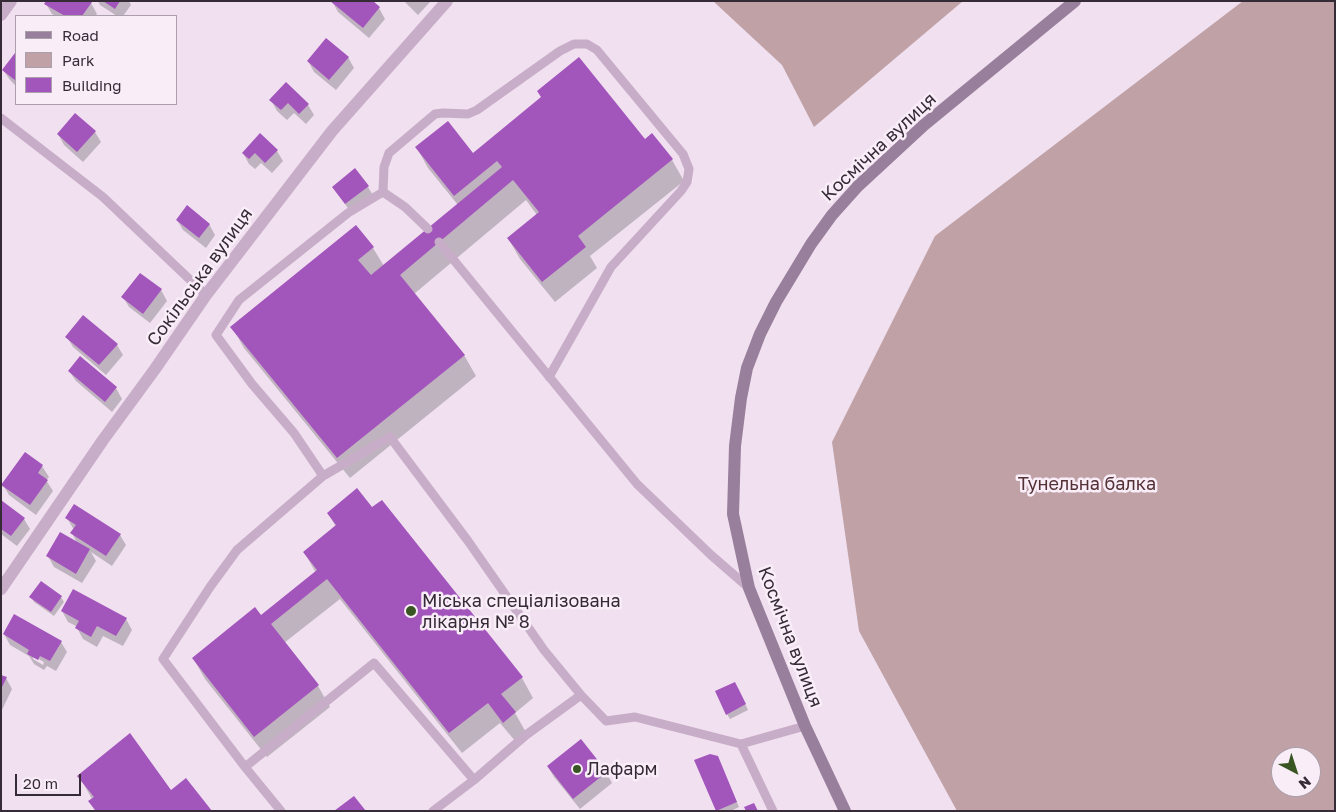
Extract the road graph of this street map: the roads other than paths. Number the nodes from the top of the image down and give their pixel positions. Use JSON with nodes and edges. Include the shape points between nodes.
{"nodes":[{"id":1,"x":11,"y":1,"type":"edge"},
{"id":2,"x":447,"y":1,"type":"edge"},
{"id":3,"x":1075,"y":1,"type":"edge"},
{"id":4,"x":1,"y":15,"type":"edge"},
{"id":5,"x":1,"y":118,"type":"edge"},
{"id":6,"x":383,"y":192,"type":"junction"},
{"id":7,"x":428,"y":229,"type":"dead end"},
{"id":8,"x":439,"y":242,"type":"dead end"},
{"id":9,"x":206,"y":295,"type":"junction"},
{"id":10,"x":549,"y":377,"type":"junction"},
{"id":11,"x":324,"y":476,"type":"junction"},
{"id":12,"x":749,"y":588,"type":"junction"},
{"id":13,"x":1,"y":589,"type":"edge"},
{"id":14,"x":581,"y":695,"type":"junction"},
{"id":15,"x":805,"y":726,"type":"junction"},
{"id":16,"x":741,"y":744,"type":"junction"},
{"id":17,"x":245,"y":767,"type":"junction"},
{"id":18,"x":474,"y":780,"type":"junction"},
{"id":19,"x":281,"y":811,"type":"edge"},
{"id":20,"x":432,"y":811,"type":"edge"},
{"id":21,"x":773,"y":811,"type":"edge"},
{"id":22,"x":845,"y":811,"type":"edge"}],
"edges":[{"from":1,"to":4,"type":"street"},
{"from":2,"to":9,"type":"street","name":"Сокільська вулиця","via":[[332,131]]},
{"from":3,"to":12,"type":"main road","name":"Космічна вулиця","via":[[924,125],[858,186],[811,244],[776,302],[747,368],[735,446],[733,514]]},
{"from":5,"to":9,"type":"lane","via":[[103,197]]},
{"from":6,"to":7,"type":"lane","via":[[405,206]]},
{"from":6,"to":10,"type":"lane","via":[[384,167],[389,153],[435,114],[468,114],[477,110],[574,44],[586,44],[597,50],[683,154],[689,169],[687,182],[681,191],[611,267]]},
{"from":6,"to":11,"type":"lane","via":[[348,213],[239,300],[216,335]]},
{"from":8,"to":10,"type":"lane"},
{"from":9,"to":13,"type":"street","name":"Сокільська вулиця"},
{"from":10,"to":12,"type":"lane","via":[[637,484]]},
{"from":11,"to":14,"type":"lane","via":[[390,437],[544,650]]},
{"from":11,"to":17,"type":"lane","via":[[236,550],[163,659]]},
{"from":12,"to":15,"type":"main road","name":"Космічна вулиця"},
{"from":14,"to":16,"type":"lane","via":[[606,721],[635,717]]},
{"from":14,"to":18,"type":"lane","via":[[526,735]]},
{"from":15,"to":16,"type":"lane"},
{"from":15,"to":22,"type":"main road","name":"Космічна вулиця"},
{"from":16,"to":21,"type":"lane"},
{"from":17,"to":18,"type":"lane","via":[[374,663]]},
{"from":17,"to":19,"type":"lane"},
{"from":18,"to":20,"type":"lane"}]}
